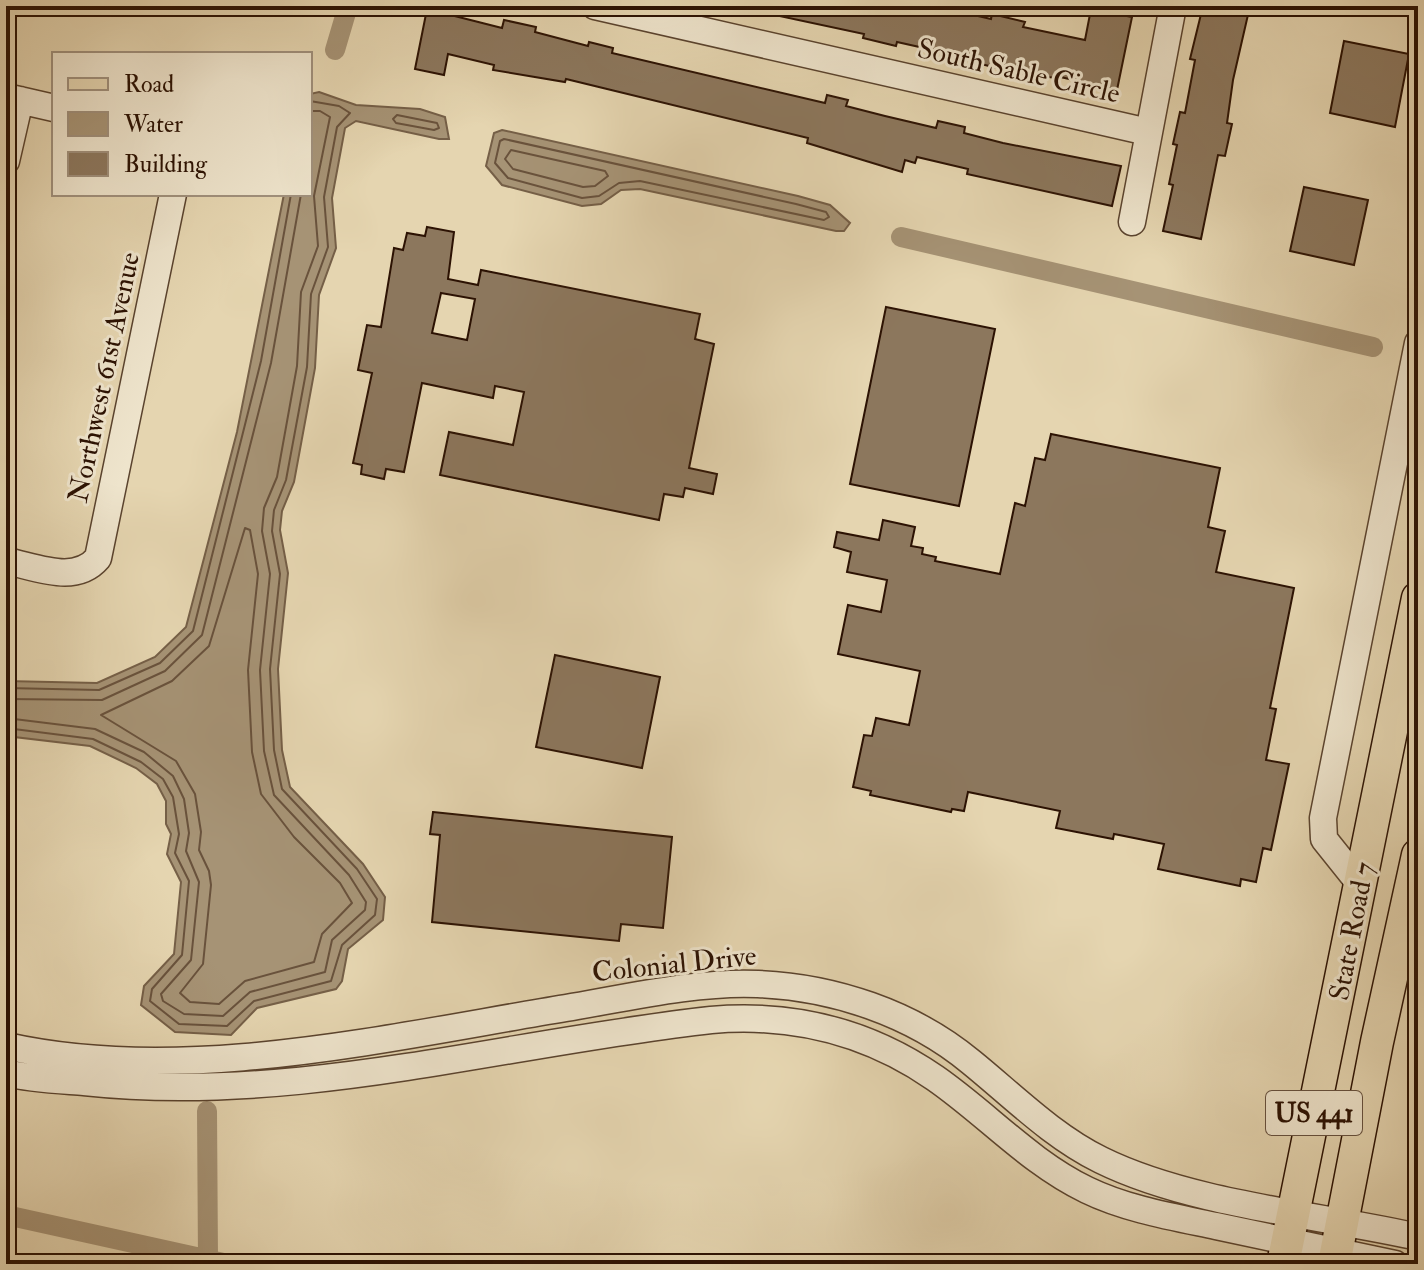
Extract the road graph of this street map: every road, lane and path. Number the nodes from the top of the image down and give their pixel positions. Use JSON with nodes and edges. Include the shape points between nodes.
{"nodes":[{"id":1,"x":595,"y":6,"type":"edge"},
{"id":2,"x":1173,"y":6,"type":"edge"},
{"id":3,"x":13,"y":99,"type":"edge"},
{"id":4,"x":52,"y":108,"type":"edge"},
{"id":5,"x":1148,"y":132,"type":"junction"},
{"id":6,"x":6,"y":161,"type":"edge"},
{"id":7,"x":173,"y":196,"type":"edge"},
{"id":8,"x":1132,"y":222,"type":"dead end"},
{"id":9,"x":1418,"y":343,"type":"edge"},
{"id":10,"x":6,"y":561,"type":"edge"},
{"id":11,"x":1418,"y":598,"type":"edge"},
{"id":12,"x":1418,"y":855,"type":"edge"},
{"id":13,"x":1360,"y":884,"type":"junction"},
{"id":14,"x":1418,"y":894,"type":"edge"},
{"id":15,"x":1403,"y":925,"type":"junction"},
{"id":16,"x":498,"y":1019,"type":"junction"},
{"id":17,"x":344,"y":1043,"type":"junction"},
{"id":18,"x":6,"y":1046,"type":"edge"},
{"id":19,"x":504,"y":1052,"type":"junction"},
{"id":20,"x":225,"y":1058,"type":"junction"},
{"id":21,"x":6,"y":1073,"type":"edge"},
{"id":22,"x":349,"y":1077,"type":"junction"},
{"id":23,"x":226,"y":1088,"type":"junction"},
{"id":24,"x":1418,"y":1237,"type":"edge"},
{"id":25,"x":1288,"y":1239,"type":"edge"},
{"id":26,"x":1338,"y":1245,"type":"edge"},
{"id":27,"x":1395,"y":1264,"type":"edge"}],
"edges":[{"from":1,"to":5,"type":"street","name":"South Sable Circle"},
{"from":2,"to":5,"type":"street"},
{"from":3,"to":4,"type":"street"},
{"from":3,"to":6,"type":"street"},
{"from":5,"to":8,"type":"street"},
{"from":7,"to":10,"type":"street","name":"Northwest 61st Avenue","via":[[98,558],[88,570],[69,574]]},
{"from":9,"to":13,"type":"street","via":[[1323,818],[1324,839]]},
{"from":11,"to":13,"type":"main road","name":"State Road 7","number":"US 441"},
{"from":12,"to":15,"type":"main road","name":"State Road 7","number":"US 441"},
{"from":13,"to":25,"type":"main road","name":"State Road 7","number":"US 441"},
{"from":14,"to":15,"type":"street"},
{"from":15,"to":26,"type":"main road","name":"State Road 7","number":"US 441"},
{"from":16,"to":17,"type":"street","name":"Colonial Drive"},
{"from":16,"to":19,"type":"street"},
{"from":16,"to":25,"type":"street","name":"Colonial Drive","via":[[657,992],[756,983],[828,992],[895,1015],[944,1042],[1044,1124],[1100,1160]]},
{"from":17,"to":20,"type":"street","name":"Colonial Drive"},
{"from":17,"to":22,"type":"street"},
{"from":18,"to":20,"type":"street","name":"Colonial Drive","via":[[122,1060]]},
{"from":19,"to":22,"type":"street","name":"Colonial Drive"},
{"from":19,"to":25,"type":"street","name":"Colonial Drive","via":[[754,1016],[822,1025],[882,1045],[936,1079],[1022,1150],[1087,1190],[1156,1213]]},
{"from":20,"to":23,"type":"street"},
{"from":21,"to":23,"type":"street","name":"Colonial Drive","via":[[122,1086]]},
{"from":22,"to":23,"type":"street","name":"Colonial Drive"},
{"from":24,"to":26,"type":"street"},
{"from":25,"to":26,"type":"street","name":"Colonial Drive"},
{"from":26,"to":27,"type":"street"}]}
